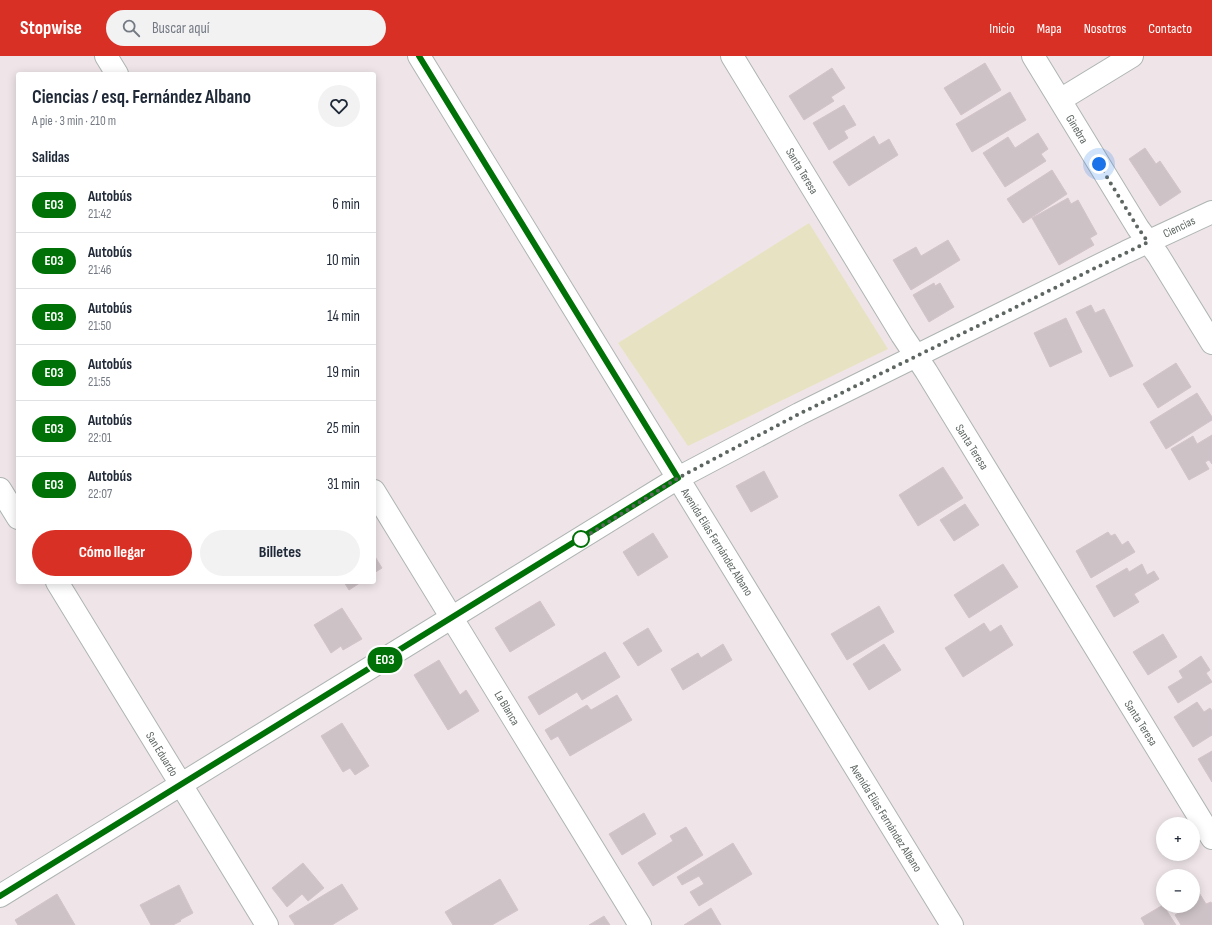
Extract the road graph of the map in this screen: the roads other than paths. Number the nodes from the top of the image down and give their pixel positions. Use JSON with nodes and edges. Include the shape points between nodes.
{"nodes":[{"id":1,"x":106,"y":56,"type":"edge"},
{"id":2,"x":419,"y":56,"type":"edge"},
{"id":3,"x":732,"y":56,"type":"edge"},
{"id":4,"x":1033,"y":56,"type":"edge"},
{"id":5,"x":1132,"y":56,"type":"edge"},
{"id":6,"x":116,"y":72,"type":"edge"},
{"id":7,"x":1060,"y":100,"type":"junction"},
{"id":8,"x":1212,"y":212,"type":"edge"},
{"id":9,"x":1148,"y":242,"type":"junction"},
{"id":10,"x":1212,"y":343,"type":"edge"},
{"id":11,"x":916,"y":357,"type":"junction"},
{"id":12,"x":678,"y":478,"type":"junction"},
{"id":13,"x":0,"y":489,"type":"edge"},
{"id":14,"x":376,"y":494,"type":"edge"},
{"id":15,"x":16,"y":515,"type":"edge"},
{"id":16,"x":58,"y":584,"type":"edge"},
{"id":17,"x":452,"y":618,"type":"junction"},
{"id":18,"x":181,"y":785,"type":"junction"},
{"id":19,"x":1212,"y":838,"type":"edge"},
{"id":20,"x":0,"y":896,"type":"edge"},
{"id":21,"x":267,"y":925,"type":"edge"},
{"id":22,"x":640,"y":925,"type":"edge"},
{"id":23,"x":952,"y":925,"type":"edge"}],
"edges":[{"from":1,"to":6,"type":"street"},
{"from":2,"to":12,"type":"street","name":"Avenida Elías Fernández Albano"},
{"from":3,"to":11,"type":"street","name":"Santa Teresa"},
{"from":4,"to":7,"type":"street","name":"Ginebra"},
{"from":5,"to":7,"type":"street"},
{"from":7,"to":9,"type":"street","name":"Ginebra"},
{"from":8,"to":9,"type":"street","name":"Ciencias"},
{"from":9,"to":10,"type":"street","name":"Ginebra","via":[[1158,254]]},
{"from":9,"to":11,"type":"street","name":"Ciencias"},
{"from":11,"to":12,"type":"street","name":"Ciencias","via":[[799,414]]},
{"from":11,"to":19,"type":"street","name":"Santa Teresa"},
{"from":12,"to":17,"type":"street","name":"Ciencias"},
{"from":12,"to":23,"type":"street","name":"Avenida Elías Fernández Albano"},
{"from":13,"to":15,"type":"street"},
{"from":14,"to":17,"type":"street","name":"La Blanca"},
{"from":16,"to":18,"type":"street","name":"San Eduardo"},
{"from":17,"to":18,"type":"street","name":"Ciencias"},
{"from":17,"to":22,"type":"street","name":"La Blanca"},
{"from":18,"to":20,"type":"street","name":"Ciencias"},
{"from":18,"to":21,"type":"street","name":"San Eduardo"}]}
